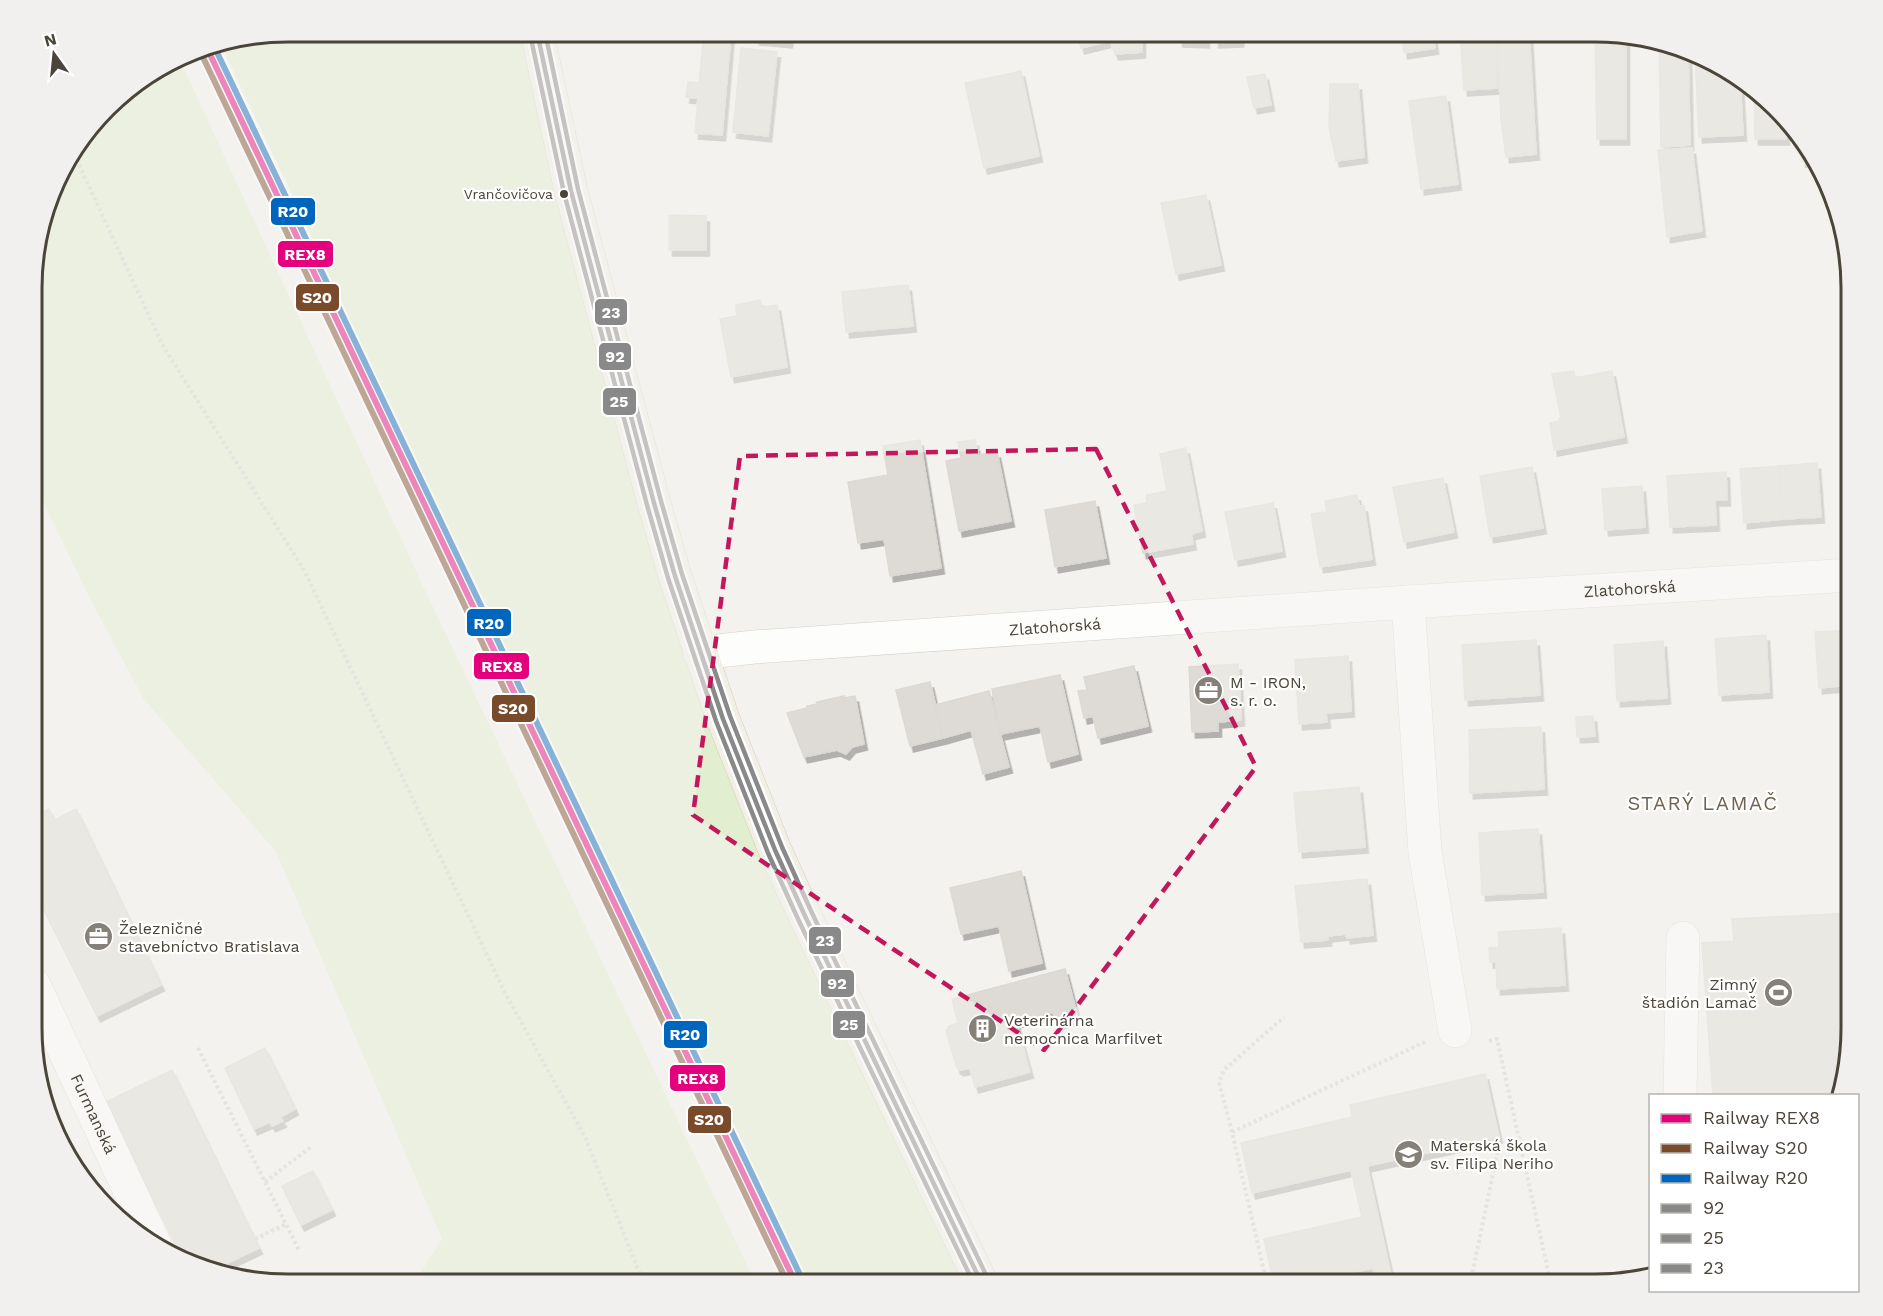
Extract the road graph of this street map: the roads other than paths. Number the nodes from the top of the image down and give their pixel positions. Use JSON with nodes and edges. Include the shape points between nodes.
{"nodes":[{"id":1,"x":539,"y":42,"type":"edge"},
{"id":2,"x":1841,"y":576,"type":"edge"},
{"id":3,"x":1408,"y":602,"type":"junction"},
{"id":4,"x":700,"y":653,"type":"junction"},
{"id":5,"x":1683,"y":938,"type":"dead end"},
{"id":6,"x":42,"y":1002,"type":"edge"},
{"id":7,"x":1444,"y":1035,"type":"road end"},
{"id":8,"x":1680,"y":1094,"type":"edge"},
{"id":9,"x":148,"y":1229,"type":"edge"},
{"id":10,"x":977,"y":1274,"type":"edge"}],
"edges":[{"from":1,"to":4,"type":"main road","via":[[572,191],[654,503]]},
{"from":2,"to":3,"type":"street","name":"Zlatohorská"},
{"from":3,"to":4,"type":"street","name":"Zlatohorská"},
{"from":3,"to":7,"type":"street","via":[[1425,852]]},
{"from":4,"to":10,"type":"main road","via":[[779,859]]},
{"from":5,"to":8,"type":"street"},
{"from":6,"to":9,"type":"street","name":"Furmanská"}]}
